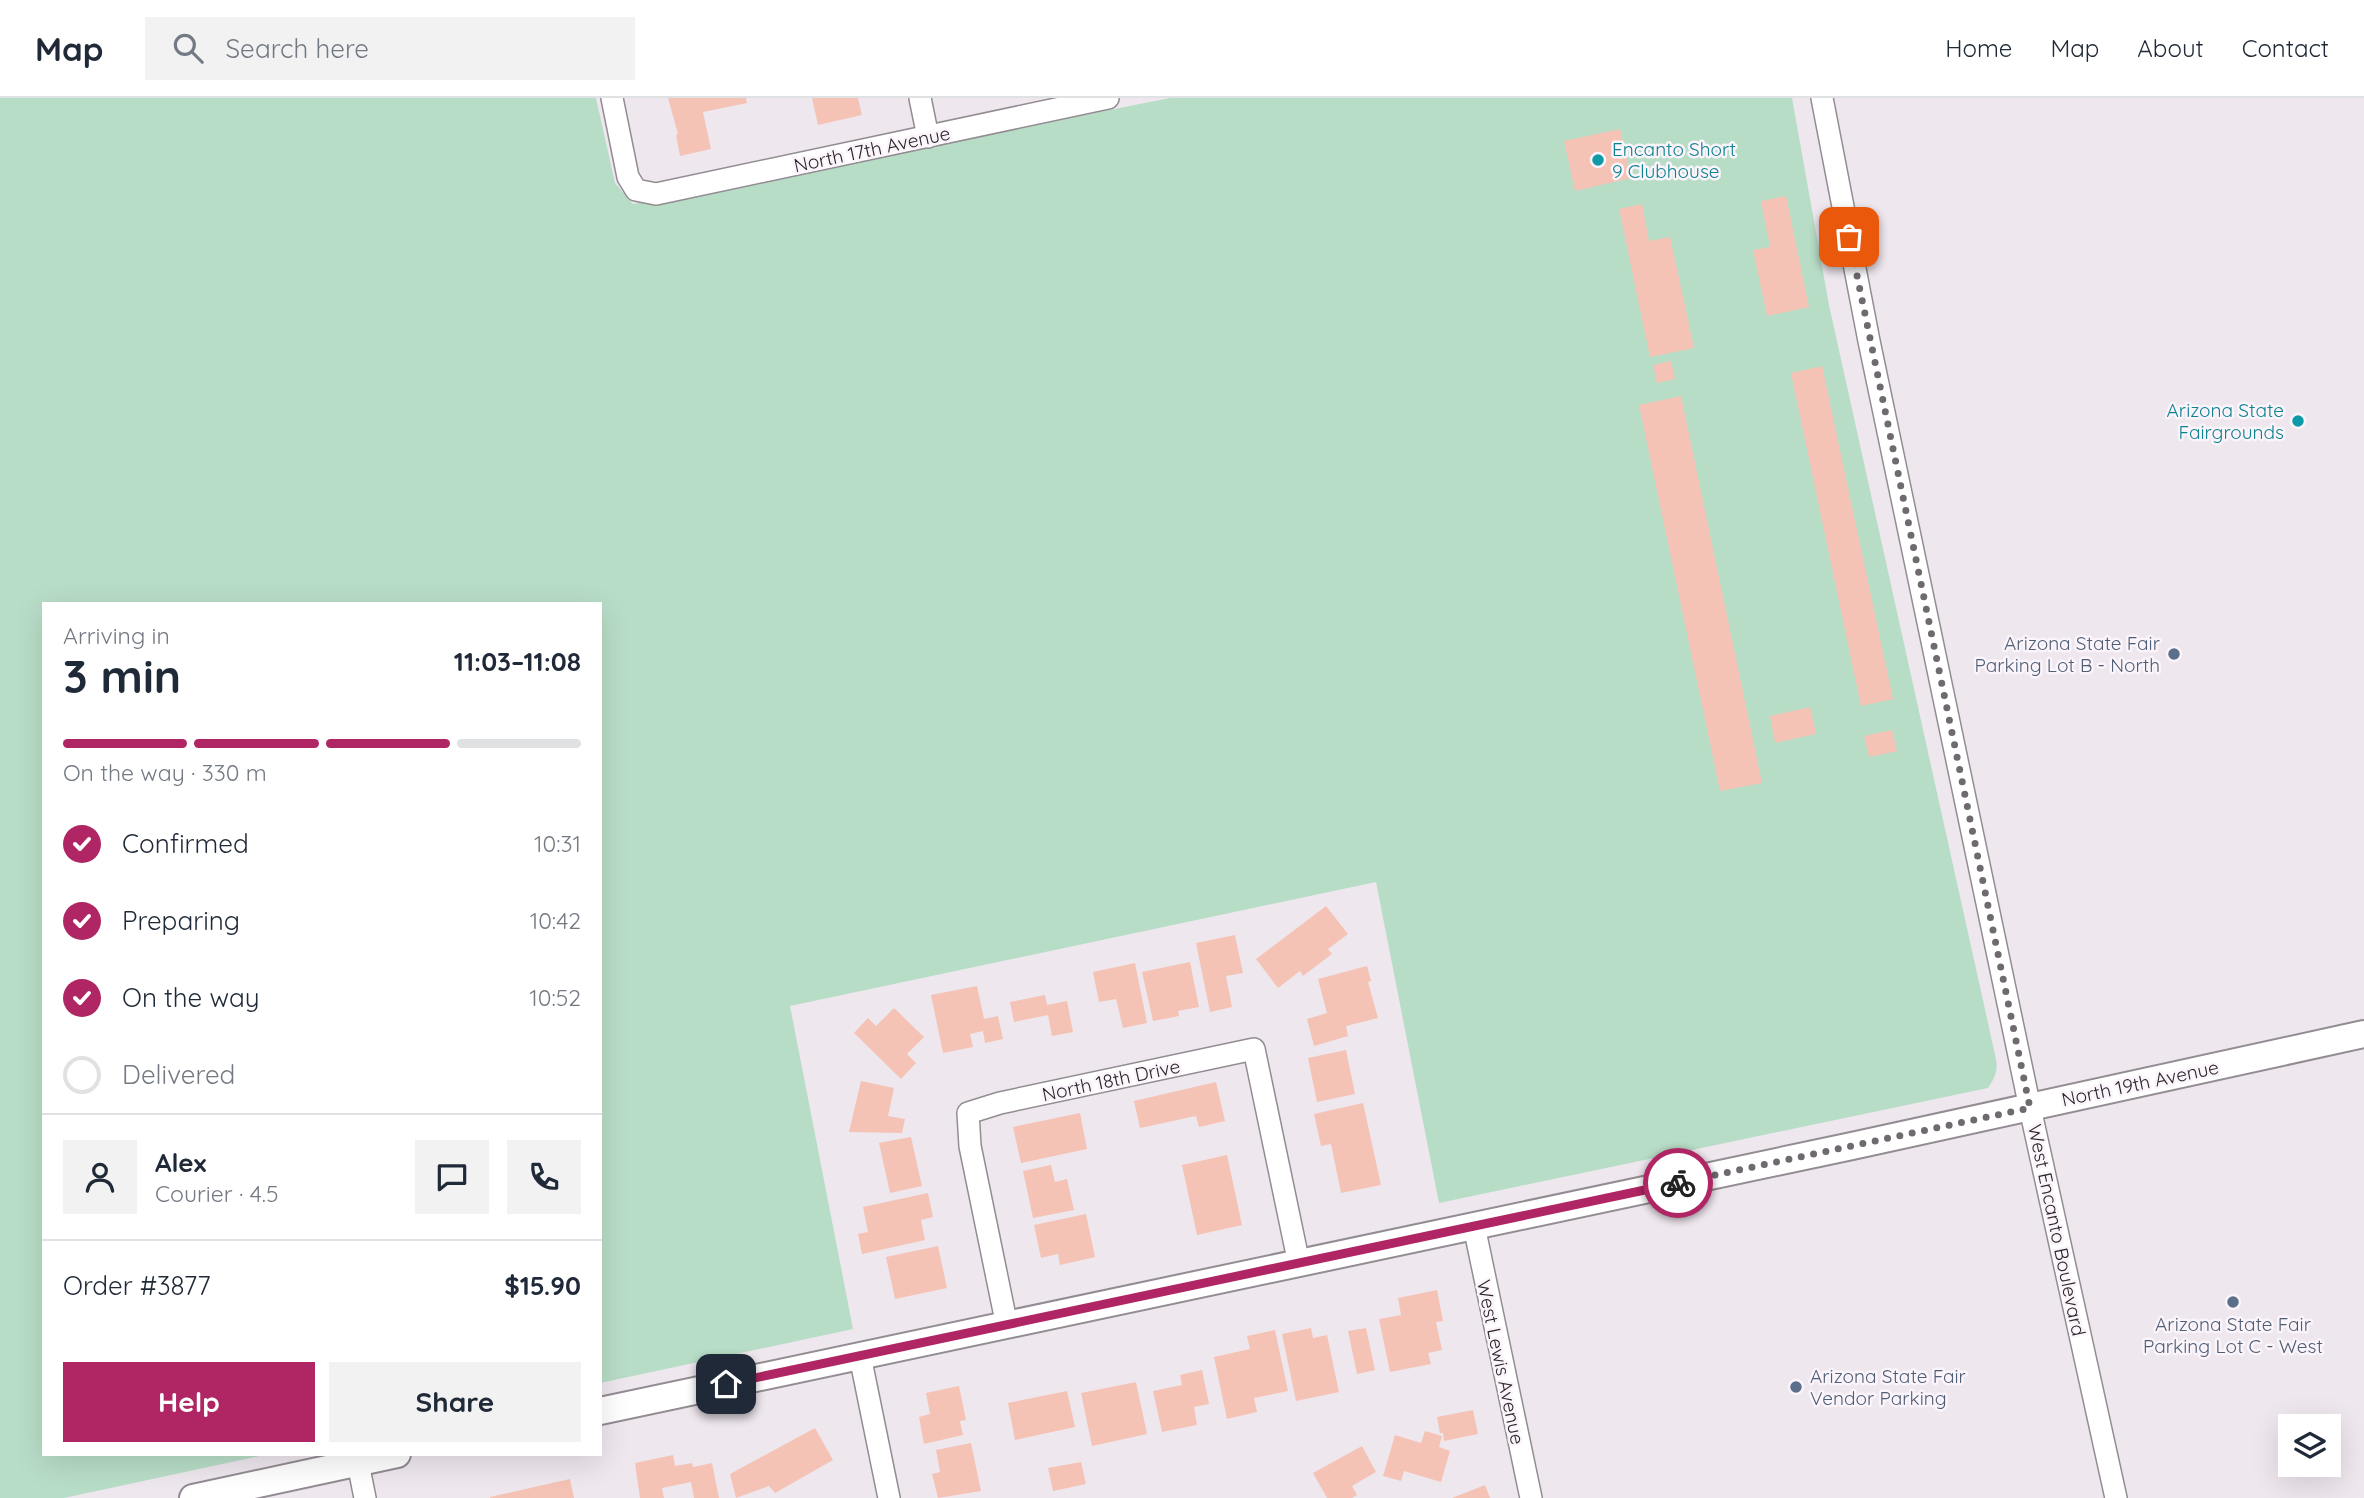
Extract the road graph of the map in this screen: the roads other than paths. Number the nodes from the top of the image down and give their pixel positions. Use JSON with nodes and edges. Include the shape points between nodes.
{"nodes":[{"id":1,"x":611,"y":98,"type":"edge"},
{"id":2,"x":920,"y":98,"type":"edge"},
{"id":3,"x":1108,"y":98,"type":"edge"},
{"id":4,"x":1822,"y":98,"type":"edge"},
{"id":5,"x":928,"y":137,"type":"junction"},
{"id":6,"x":2364,"y":1034,"type":"edge"},
{"id":7,"x":2030,"y":1108,"type":"junction"},
{"id":8,"x":1474,"y":1226,"type":"junction"},
{"id":9,"x":1299,"y":1264,"type":"junction"},
{"id":10,"x":1007,"y":1326,"type":"junction"},
{"id":11,"x":860,"y":1356,"type":"junction"},
{"id":12,"x":602,"y":1411,"type":"edge"},
{"id":13,"x":388,"y":1456,"type":"edge"},
{"id":14,"x":358,"y":1463,"type":"junction"},
{"id":15,"x":193,"y":1498,"type":"edge"},
{"id":16,"x":365,"y":1498,"type":"edge"},
{"id":17,"x":889,"y":1498,"type":"edge"},
{"id":18,"x":1531,"y":1498,"type":"edge"},
{"id":19,"x":2116,"y":1498,"type":"edge"}],
"edges":[{"from":1,"to":5,"type":"street","name":"North 17th Avenue","via":[[628,177],[636,190],[656,194]]},
{"from":2,"to":5,"type":"street"},
{"from":3,"to":5,"type":"street","name":"North 17th Avenue"},
{"from":4,"to":7,"type":"street","name":"West Encanto Boulevard"},
{"from":6,"to":7,"type":"main road","name":"North 19th Avenue"},
{"from":7,"to":8,"type":"main road","name":"North 19th Avenue"},
{"from":7,"to":19,"type":"street","name":"West Encanto Boulevard"},
{"from":8,"to":9,"type":"main road","name":"North 19th Avenue"},
{"from":8,"to":18,"type":"street","name":"West Lewis Avenue"},
{"from":9,"to":10,"type":"main road","name":"North 19th Avenue"},
{"from":9,"to":10,"type":"street","name":"North 18th Drive","via":[[1255,1049],[968,1113],[970,1146]]},
{"from":10,"to":11,"type":"main road","name":"North 19th Avenue"},
{"from":11,"to":12,"type":"main road","name":"North 19th Avenue"},
{"from":11,"to":17,"type":"street"},
{"from":13,"to":14,"type":"main road"},
{"from":14,"to":15,"type":"main road"},
{"from":14,"to":16,"type":"street"}]}
